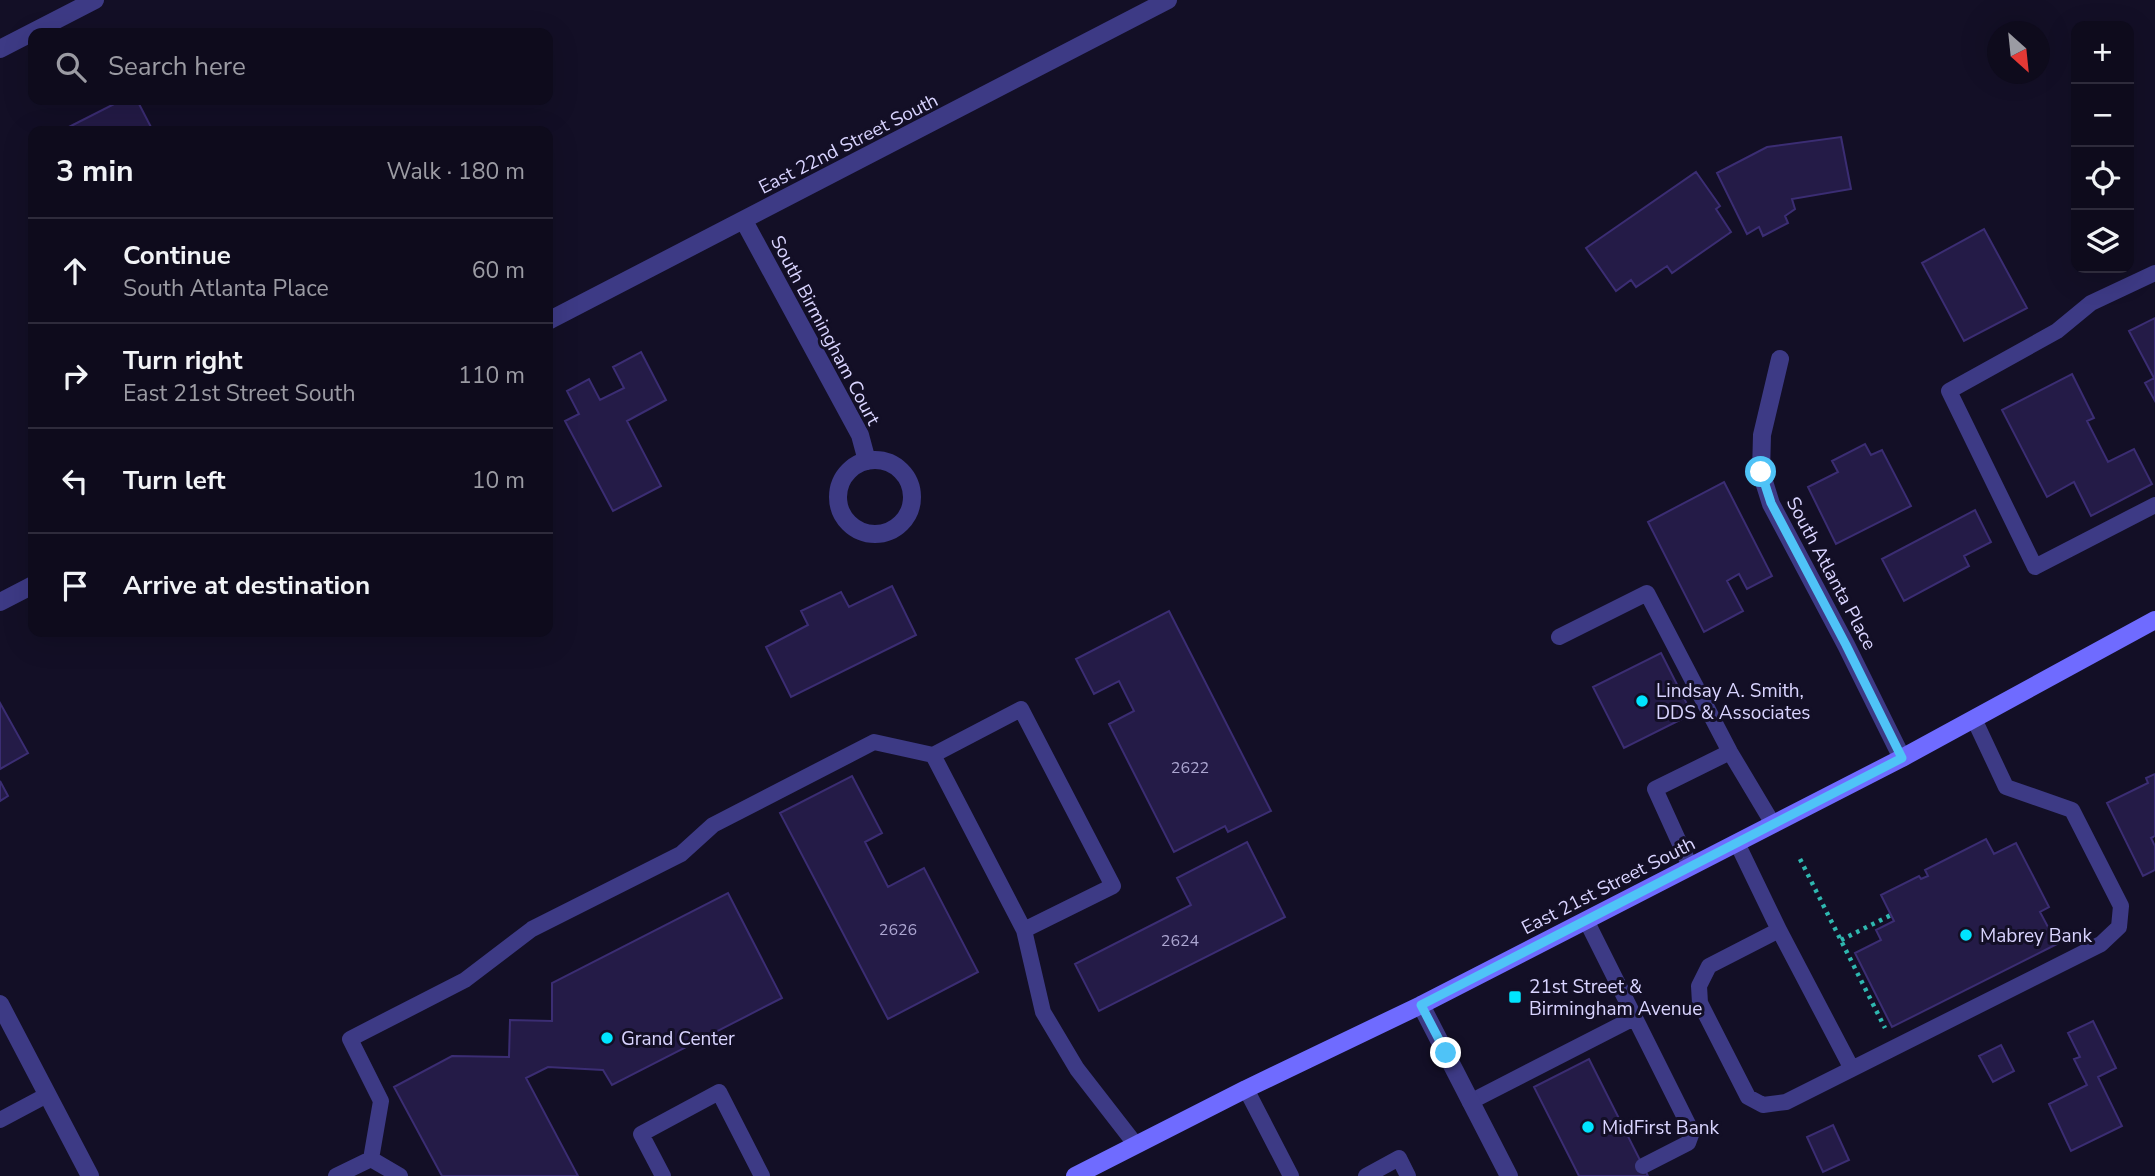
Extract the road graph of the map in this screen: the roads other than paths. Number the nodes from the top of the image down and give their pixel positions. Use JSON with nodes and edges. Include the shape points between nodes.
{"nodes":[{"id":1,"x":96,"y":0,"type":"edge"},
{"id":2,"x":1168,"y":0,"type":"edge"},
{"id":3,"x":41,"y":28,"type":"edge"},
{"id":4,"x":28,"y":35,"type":"edge"},
{"id":5,"x":0,"y":49,"type":"edge"},
{"id":6,"x":744,"y":221,"type":"junction"},
{"id":7,"x":2155,"y":273,"type":"edge"},
{"id":8,"x":553,"y":318,"type":"edge"},
{"id":9,"x":1780,"y":359,"type":"dead end"},
{"id":10,"x":867,"y":461,"type":"junction"},
{"id":11,"x":2155,"y":505,"type":"edge"},
{"id":12,"x":28,"y":588,"type":"edge"},
{"id":13,"x":0,"y":602,"type":"edge"},
{"id":14,"x":2155,"y":620,"type":"edge"},
{"id":15,"x":1559,"y":637,"type":"dead end"},
{"id":16,"x":1974,"y":719,"type":"junction"},
{"id":17,"x":1730,"y":752,"type":"junction"},
{"id":18,"x":933,"y":755,"type":"junction"},
{"id":19,"x":1902,"y":758,"type":"junction"},
{"id":20,"x":1773,"y":824,"type":"junction"},
{"id":21,"x":1737,"y":843,"type":"junction"},
{"id":22,"x":1690,"y":866,"type":"junction"},
{"id":23,"x":1586,"y":920,"type":"junction"},
{"id":24,"x":1024,"y":930,"type":"junction"},
{"id":25,"x":1779,"y":930,"type":"junction"},
{"id":26,"x":0,"y":1004,"type":"edge"},
{"id":27,"x":1421,"y":1005,"type":"junction"},
{"id":28,"x":1634,"y":1018,"type":"junction"},
{"id":29,"x":1852,"y":1069,"type":"junction"},
{"id":30,"x":1246,"y":1089,"type":"junction"},
{"id":31,"x":47,"y":1095,"type":"junction"},
{"id":32,"x":1470,"y":1102,"type":"junction"},
{"id":33,"x":0,"y":1120,"type":"edge"},
{"id":34,"x":1136,"y":1145,"type":"junction"},
{"id":35,"x":371,"y":1159,"type":"junction"},
{"id":36,"x":1643,"y":1166,"type":"dead end"},
{"id":37,"x":90,"y":1176,"type":"edge"},
{"id":38,"x":337,"y":1176,"type":"edge"},
{"id":39,"x":400,"y":1176,"type":"edge"},
{"id":40,"x":663,"y":1176,"type":"edge"},
{"id":41,"x":762,"y":1176,"type":"edge"},
{"id":42,"x":1075,"y":1176,"type":"edge"},
{"id":43,"x":1291,"y":1176,"type":"edge"},
{"id":44,"x":1366,"y":1176,"type":"edge"},
{"id":45,"x":1408,"y":1176,"type":"edge"},
{"id":46,"x":1510,"y":1176,"type":"edge"}],
"edges":[{"from":1,"to":3,"type":"street"},
{"from":2,"to":6,"type":"street","name":"East 22nd Street South"},
{"from":4,"to":5,"type":"street"},
{"from":6,"to":8,"type":"street","name":"East 22nd Street South"},
{"from":6,"to":10,"type":"street","name":"South Birmingham Court","via":[[860,435]]},
{"from":7,"to":11,"type":"lane","via":[[2091,303],[2057,331],[1949,391],[2035,567]]},
{"from":9,"to":19,"type":"street","name":"South Atlanta Place","via":[[1762,435],[1761,472],[1771,503]]},
{"from":10,"to":10,"type":"street","via":[[845,474],[837,499],[840,512],[857,531],[883,534],[905,520],[912,496],[903,472],[880,460]]},
{"from":12,"to":13,"type":"street"},
{"from":14,"to":16,"type":"main road","name":"East 21st Street South"},
{"from":15,"to":17,"type":"lane","via":[[1647,593]]},
{"from":16,"to":19,"type":"main road","name":"East 21st Street South"},
{"from":16,"to":29,"type":"lane","via":[[2006,787],[2073,810],[2121,906],[2119,927],[2101,944]]},
{"from":17,"to":20,"type":"lane"},
{"from":17,"to":22,"type":"lane","via":[[1655,789]]},
{"from":18,"to":24,"type":"lane"},
{"from":18,"to":24,"type":"lane","via":[[1021,709],[1113,886]]},
{"from":18,"to":35,"type":"lane","via":[[873,742],[713,825],[681,854],[532,929],[465,981],[350,1039],[381,1101]]},
{"from":19,"to":20,"type":"main road","name":"East 21st Street South"},
{"from":20,"to":21,"type":"main road","name":"East 21st Street South"},
{"from":21,"to":22,"type":"main road","name":"East 21st Street South"},
{"from":21,"to":25,"type":"lane"},
{"from":22,"to":23,"type":"main road","name":"East 21st Street South"},
{"from":23,"to":27,"type":"main road","name":"East 21st Street South"},
{"from":23,"to":28,"type":"lane"},
{"from":24,"to":34,"type":"lane","via":[[1043,1012],[1077,1069]]},
{"from":25,"to":29,"type":"lane"},
{"from":25,"to":29,"type":"lane","via":[[1709,966],[1699,986],[1700,1003],[1748,1097],[1763,1105],[1786,1102]]},
{"from":26,"to":31,"type":"street"},
{"from":27,"to":30,"type":"main road","name":"East 21st Street South"},
{"from":27,"to":32,"type":"street"},
{"from":28,"to":32,"type":"lane"},
{"from":28,"to":36,"type":"lane","via":[[1692,1132],[1688,1143]]},
{"from":30,"to":34,"type":"main road","name":"East 21st Street South"},
{"from":30,"to":43,"type":"lane"},
{"from":31,"to":33,"type":"lane"},
{"from":31,"to":37,"type":"street"},
{"from":32,"to":46,"type":"street"},
{"from":34,"to":42,"type":"main road","name":"East 21st Street South"},
{"from":35,"to":38,"type":"lane"},
{"from":35,"to":39,"type":"lane"},
{"from":40,"to":41,"type":"lane","via":[[641,1134],[719,1092]]},
{"from":44,"to":45,"type":"lane","via":[[1399,1158]]}]}
